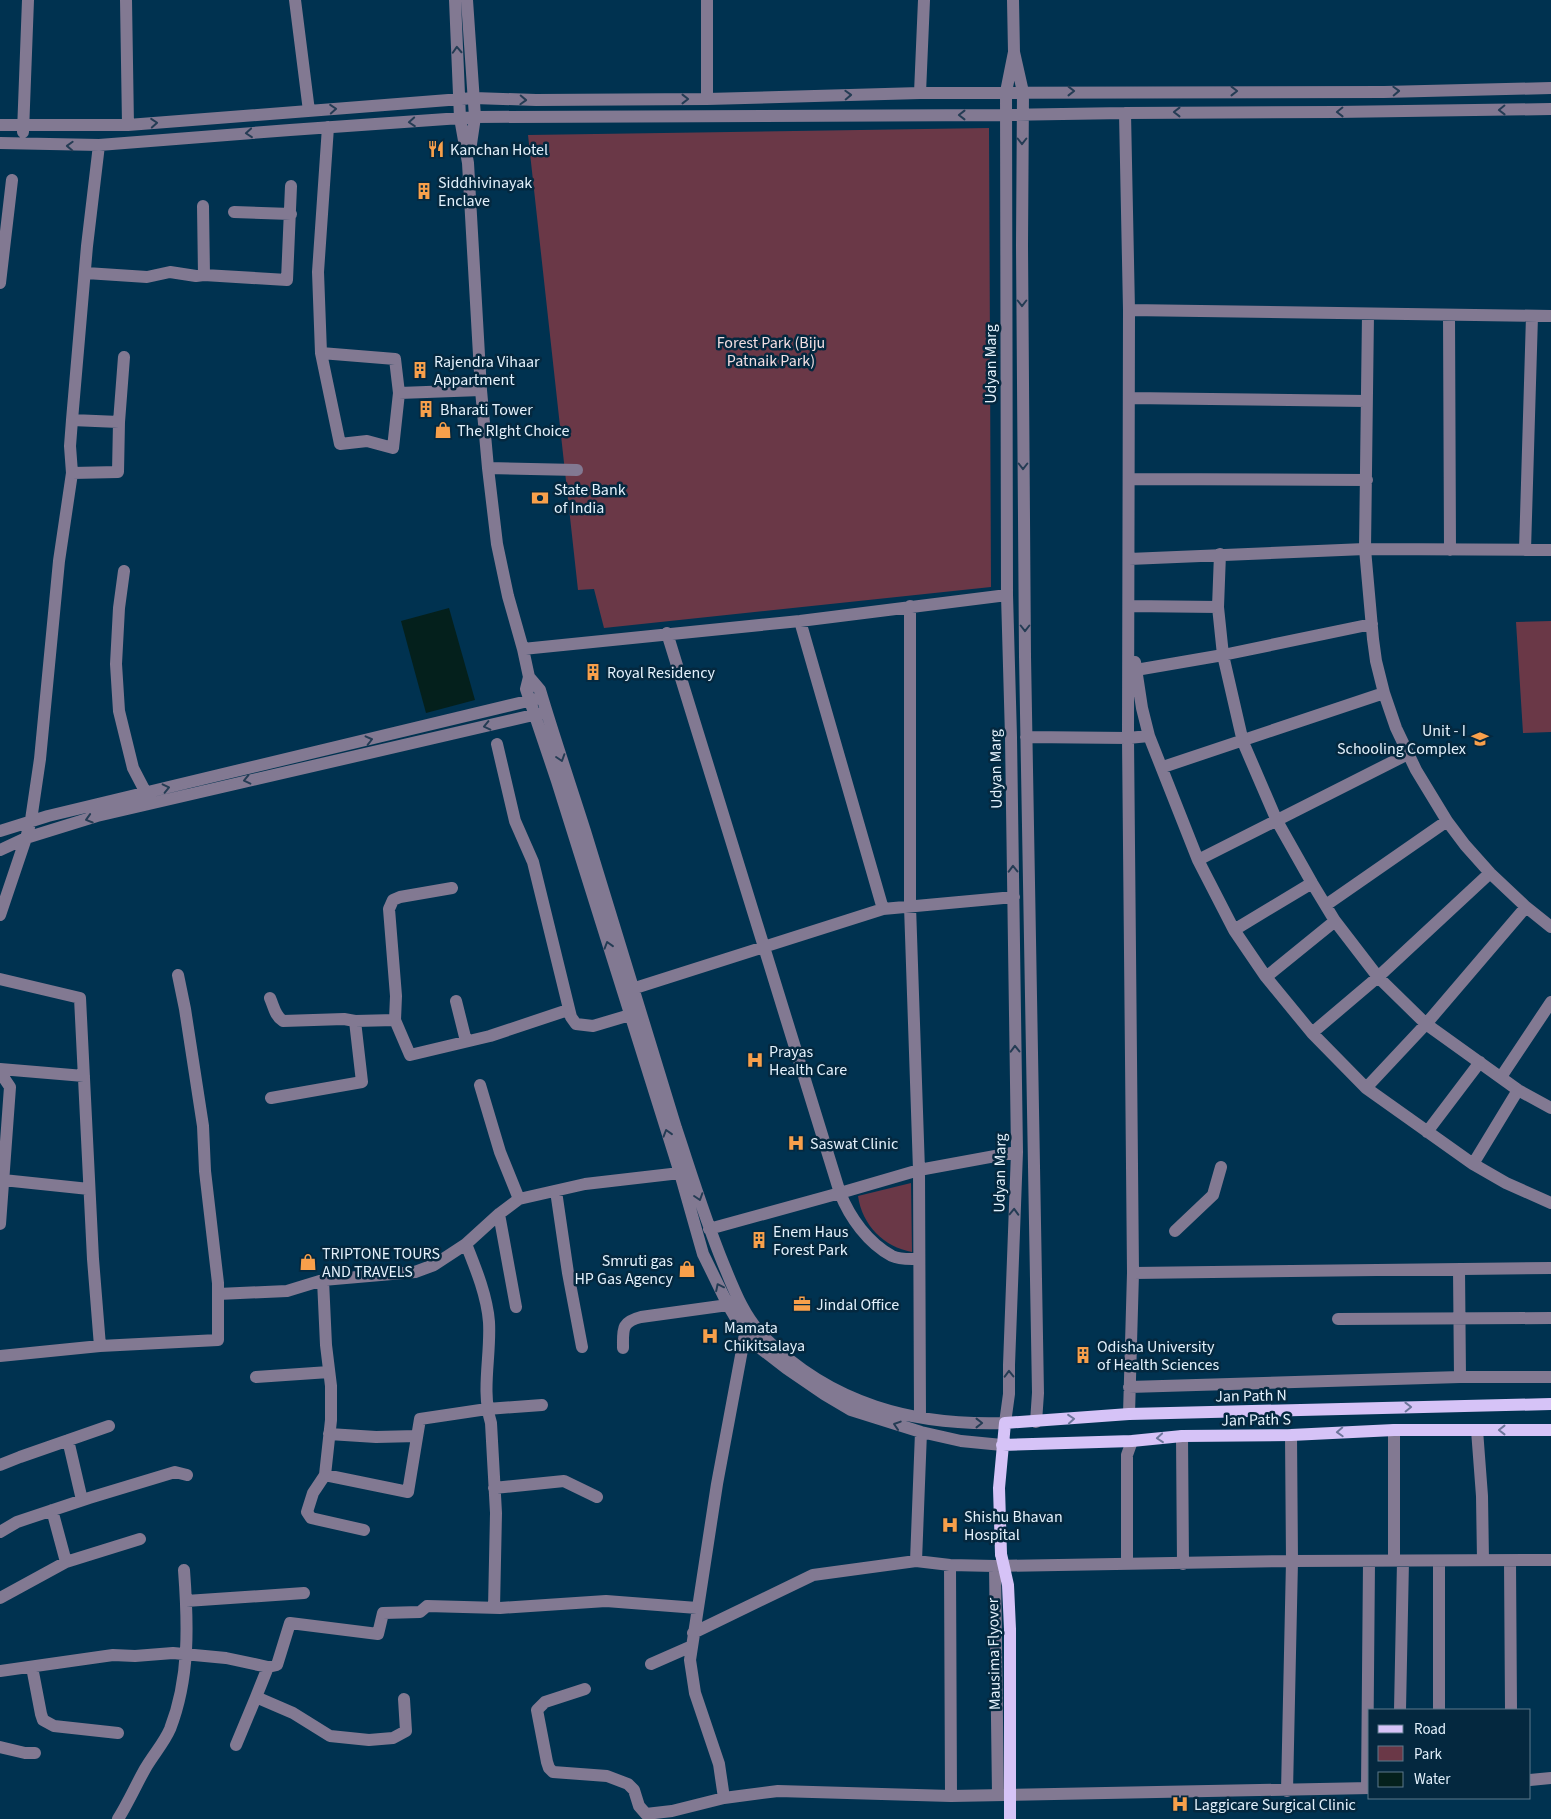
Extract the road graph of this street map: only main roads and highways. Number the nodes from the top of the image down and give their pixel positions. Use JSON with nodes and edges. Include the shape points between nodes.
{"nodes":[{"id":1,"x":1551,"y":1404,"type":"edge"},
{"id":2,"x":1036,"y":1422,"type":"junction"},
{"id":3,"x":1005,"y":1423,"type":"joint"},
{"id":4,"x":1551,"y":1430,"type":"edge"},
{"id":5,"x":1036,"y":1444,"type":"junction"},
{"id":6,"x":1002,"y":1445,"type":"junction"},
{"id":7,"x":998,"y":1488,"type":"joint"},
{"id":8,"x":1010,"y":1819,"type":"edge"}],
"edges":[{"from":2,"to":1,"type":"main road","name":"Jan Path N","one_way":true,"via":[[1129,1414]]},
{"from":2,"to":3,"type":"main road","name":"Jan Path N"},
{"from":2,"to":5,"type":"main road","name":"Udyan Marg"},
{"from":3,"to":6,"type":"main road","name":"Udyan Marg"},
{"from":4,"to":5,"type":"main road","name":"Jan Path S","one_way":true,"via":[[1394,1430]]},
{"from":5,"to":6,"type":"main road","name":"Jan Path S"},
{"from":6,"to":7,"type":"main road","name":"Udyan Marg"},
{"from":7,"to":8,"type":"main road","name":"Mausima Flyover","bridge":true,"via":[[1001,1554],[1008,1586],[1010,1629]]}]}
